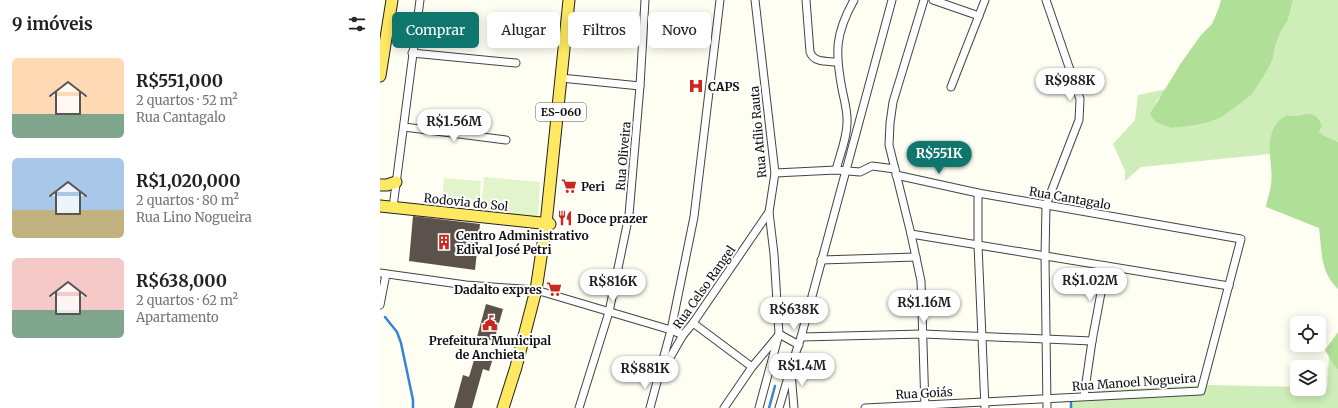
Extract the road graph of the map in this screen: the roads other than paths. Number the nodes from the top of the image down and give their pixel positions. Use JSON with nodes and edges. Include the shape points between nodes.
{"nodes":[{"id":1,"x":392,"y":0,"type":"edge"},
{"id":2,"x":420,"y":0,"type":"edge"},
{"id":3,"x":569,"y":0,"type":"edge"},
{"id":4,"x":573,"y":0,"type":"edge"},
{"id":5,"x":644,"y":0,"type":"edge"},
{"id":6,"x":720,"y":0,"type":"edge"},
{"id":7,"x":756,"y":0,"type":"edge"},
{"id":8,"x":806,"y":0,"type":"edge"},
{"id":9,"x":854,"y":0,"type":"edge"},
{"id":10,"x":892,"y":0,"type":"edge"},
{"id":11,"x":924,"y":0,"type":"edge"},
{"id":12,"x":933,"y":0,"type":"edge"},
{"id":13,"x":985,"y":0,"type":"edge"},
{"id":14,"x":1046,"y":0,"type":"edge"},
{"id":15,"x":979,"y":16,"type":"junction"},
{"id":16,"x":412,"y":53,"type":"junction"},
{"id":17,"x":837,"y":62,"type":"junction"},
{"id":18,"x":516,"y":63,"type":"dead end"},
{"id":19,"x":380,"y":76,"type":"edge"},
{"id":20,"x":563,"y":78,"type":"junction"},
{"id":21,"x":640,"y":86,"type":"junction"},
{"id":22,"x":951,"y":88,"type":"dead end"},
{"id":23,"x":404,"y":128,"type":"junction"},
{"id":24,"x":506,"y":140,"type":"dead end"},
{"id":25,"x":836,"y":170,"type":"junction"},
{"id":26,"x":845,"y":170,"type":"junction"},
{"id":27,"x":896,"y":172,"type":"junction"},
{"id":28,"x":776,"y":173,"type":"junction"},
{"id":29,"x":396,"y":182,"type":"junction"},
{"id":30,"x":380,"y":185,"type":"edge"},
{"id":31,"x":978,"y":193,"type":"junction"},
{"id":32,"x":1046,"y":205,"type":"junction"},
{"id":33,"x":380,"y":206,"type":"edge"},
{"id":34,"x":393,"y":208,"type":"junction"},
{"id":35,"x":769,"y":212,"type":"junction"},
{"id":36,"x":548,"y":224,"type":"junction"},
{"id":37,"x":911,"y":234,"type":"junction"},
{"id":38,"x":1241,"y":239,"type":"joint"},
{"id":39,"x":978,"y":245,"type":"junction"},
{"id":40,"x":916,"y":257,"type":"junction"},
{"id":41,"x":1045,"y":257,"type":"junction"},
{"id":42,"x":821,"y":260,"type":"junction"},
{"id":43,"x":1106,"y":266,"type":"junction"},
{"id":44,"x":383,"y":273,"type":"edge"},
{"id":45,"x":1229,"y":286,"type":"junction"},
{"id":46,"x":538,"y":291,"type":"junction"},
{"id":47,"x":380,"y":305,"type":"edge"},
{"id":48,"x":609,"y":312,"type":"junction"},
{"id":49,"x":693,"y":323,"type":"junction"},
{"id":50,"x":671,"y":330,"type":"junction"},
{"id":51,"x":779,"y":334,"type":"junction"},
{"id":52,"x":923,"y":334,"type":"junction"},
{"id":53,"x":683,"y":335,"type":"junction"},
{"id":54,"x":801,"y":337,"type":"junction"},
{"id":55,"x":983,"y":337,"type":"junction"},
{"id":56,"x":1046,"y":340,"type":"junction"},
{"id":57,"x":1092,"y":342,"type":"junction"},
{"id":58,"x":799,"y":345,"type":"junction"},
{"id":59,"x":752,"y":367,"type":"junction"},
{"id":60,"x":791,"y":367,"type":"junction"},
{"id":61,"x":659,"y":376,"type":"junction"},
{"id":62,"x":1084,"y":396,"type":"junction"},
{"id":63,"x":1046,"y":398,"type":"junction"},
{"id":64,"x":985,"y":405,"type":"edge"},
{"id":65,"x":925,"y":406,"type":"edge"},
{"id":66,"x":503,"y":408,"type":"edge"},
{"id":67,"x":507,"y":408,"type":"edge"},
{"id":68,"x":579,"y":408,"type":"edge"},
{"id":69,"x":650,"y":408,"type":"edge"},
{"id":70,"x":724,"y":408,"type":"edge"},
{"id":71,"x":759,"y":408,"type":"edge"},
{"id":72,"x":780,"y":408,"type":"edge"},
{"id":73,"x":794,"y":408,"type":"edge"},
{"id":74,"x":865,"y":408,"type":"edge"},
{"id":75,"x":1047,"y":408,"type":"edge"}],
"edges":[{"from":1,"to":19,"type":"main road"},
{"from":2,"to":16,"type":"street"},
{"from":3,"to":20,"type":"main road","number":"ES-060"},
{"from":4,"to":20,"type":"main road","number":"ES-060"},
{"from":5,"to":21,"type":"street","name":"Rua Oliveira"},
{"from":6,"to":50,"type":"street","via":[[694,217]]},
{"from":7,"to":28,"type":"street","name":"Rua Atílio Rauta"},
{"from":8,"to":17,"type":"street","via":[[812,56],[818,60]]},
{"from":9,"to":17,"type":"street","via":[[840,31]]},
{"from":10,"to":26,"type":"street"},
{"from":11,"to":27,"type":"street","via":[[893,102],[889,145]]},
{"from":12,"to":15,"type":"street"},
{"from":13,"to":15,"type":"street"},
{"from":14,"to":32,"type":"street","via":[[1080,99],[1079,120]]},
{"from":15,"to":22,"type":"street"},
{"from":16,"to":18,"type":"street"},
{"from":16,"to":23,"type":"street"},
{"from":17,"to":25,"type":"street","via":[[847,131]]},
{"from":20,"to":21,"type":"street"},
{"from":20,"to":36,"type":"main road","number":"ES-060"},
{"from":21,"to":48,"type":"street","name":"Rua Oliveira","via":[[629,215]]},
{"from":23,"to":24,"type":"street"},
{"from":23,"to":29,"type":"street"},
{"from":25,"to":26,"type":"street","name":"Rua Cantagalo"},
{"from":25,"to":28,"type":"street","name":"Rua Cantagalo"},
{"from":26,"to":27,"type":"street","name":"Rua Cantagalo","via":[[860,172],[872,166]]},
{"from":26,"to":42,"type":"street"},
{"from":27,"to":31,"type":"street","name":"Rua Cantagalo"},
{"from":27,"to":37,"type":"street"},
{"from":28,"to":35,"type":"street","name":"Rua Atílio Rauta"},
{"from":29,"to":30,"type":"main road"},
{"from":29,"to":34,"type":"street"},
{"from":31,"to":32,"type":"street","name":"Rua Cantagalo"},
{"from":31,"to":39,"type":"street"},
{"from":32,"to":38,"type":"street","name":"Rua Cantagalo"},
{"from":32,"to":41,"type":"street"},
{"from":33,"to":34,"type":"main road","name":"Rodovia do Sol"},
{"from":34,"to":36,"type":"main road","name":"Rodovia do Sol"},
{"from":35,"to":49,"type":"street","name":"Rua Celso Rangel"},
{"from":35,"to":51,"type":"street","name":"Rua Atílio Rauta"},
{"from":36,"to":46,"type":"main road","number":"ES-060"},
{"from":37,"to":39,"type":"street"},
{"from":37,"to":40,"type":"street"},
{"from":38,"to":45,"type":"street","name":"Rua Manoel Nogueira"},
{"from":39,"to":41,"type":"street"},
{"from":39,"to":55,"type":"street"},
{"from":40,"to":42,"type":"street"},
{"from":40,"to":52,"type":"street"},
{"from":41,"to":43,"type":"street"},
{"from":41,"to":56,"type":"street"},
{"from":42,"to":54,"type":"street"},
{"from":43,"to":45,"type":"street"},
{"from":43,"to":57,"type":"street"},
{"from":44,"to":46,"type":"street"},
{"from":44,"to":47,"type":"street"},
{"from":45,"to":62,"type":"street","name":"Rua Manoel Nogueira","via":[[1202,391]]},
{"from":46,"to":48,"type":"street"},
{"from":46,"to":66,"type":"main road","number":"ES-060"},
{"from":46,"to":67,"type":"main road","number":"ES-060"},
{"from":48,"to":50,"type":"street"},
{"from":48,"to":68,"type":"street","name":"Rua Oliveira"},
{"from":49,"to":53,"type":"street","name":"Rua Celso Rangel"},
{"from":49,"to":59,"type":"street"},
{"from":50,"to":53,"type":"street"},
{"from":50,"to":61,"type":"street"},
{"from":51,"to":58,"type":"street"},
{"from":51,"to":59,"type":"street"},
{"from":51,"to":71,"type":"street","name":"Rua Atílio Rauta"},
{"from":52,"to":54,"type":"street"},
{"from":52,"to":55,"type":"street"},
{"from":52,"to":65,"type":"street"},
{"from":53,"to":61,"type":"street","name":"Rua Celso Rangel"},
{"from":54,"to":58,"type":"street"},
{"from":55,"to":56,"type":"street"},
{"from":55,"to":64,"type":"street"},
{"from":56,"to":57,"type":"street"},
{"from":56,"to":63,"type":"street"},
{"from":57,"to":62,"type":"street"},
{"from":58,"to":60,"type":"street"},
{"from":59,"to":70,"type":"street"},
{"from":60,"to":72,"type":"street"},
{"from":60,"to":73,"type":"street"},
{"from":61,"to":69,"type":"street"},
{"from":62,"to":63,"type":"street","name":"Rua Manoel Nogueira"},
{"from":63,"to":64,"type":"street","name":"Rua Manoel Nogueira"},
{"from":63,"to":75,"type":"street"},
{"from":64,"to":65,"type":"street","name":"Rua Goiás"},
{"from":65,"to":74,"type":"street","name":"Rua Goiás"}]}
